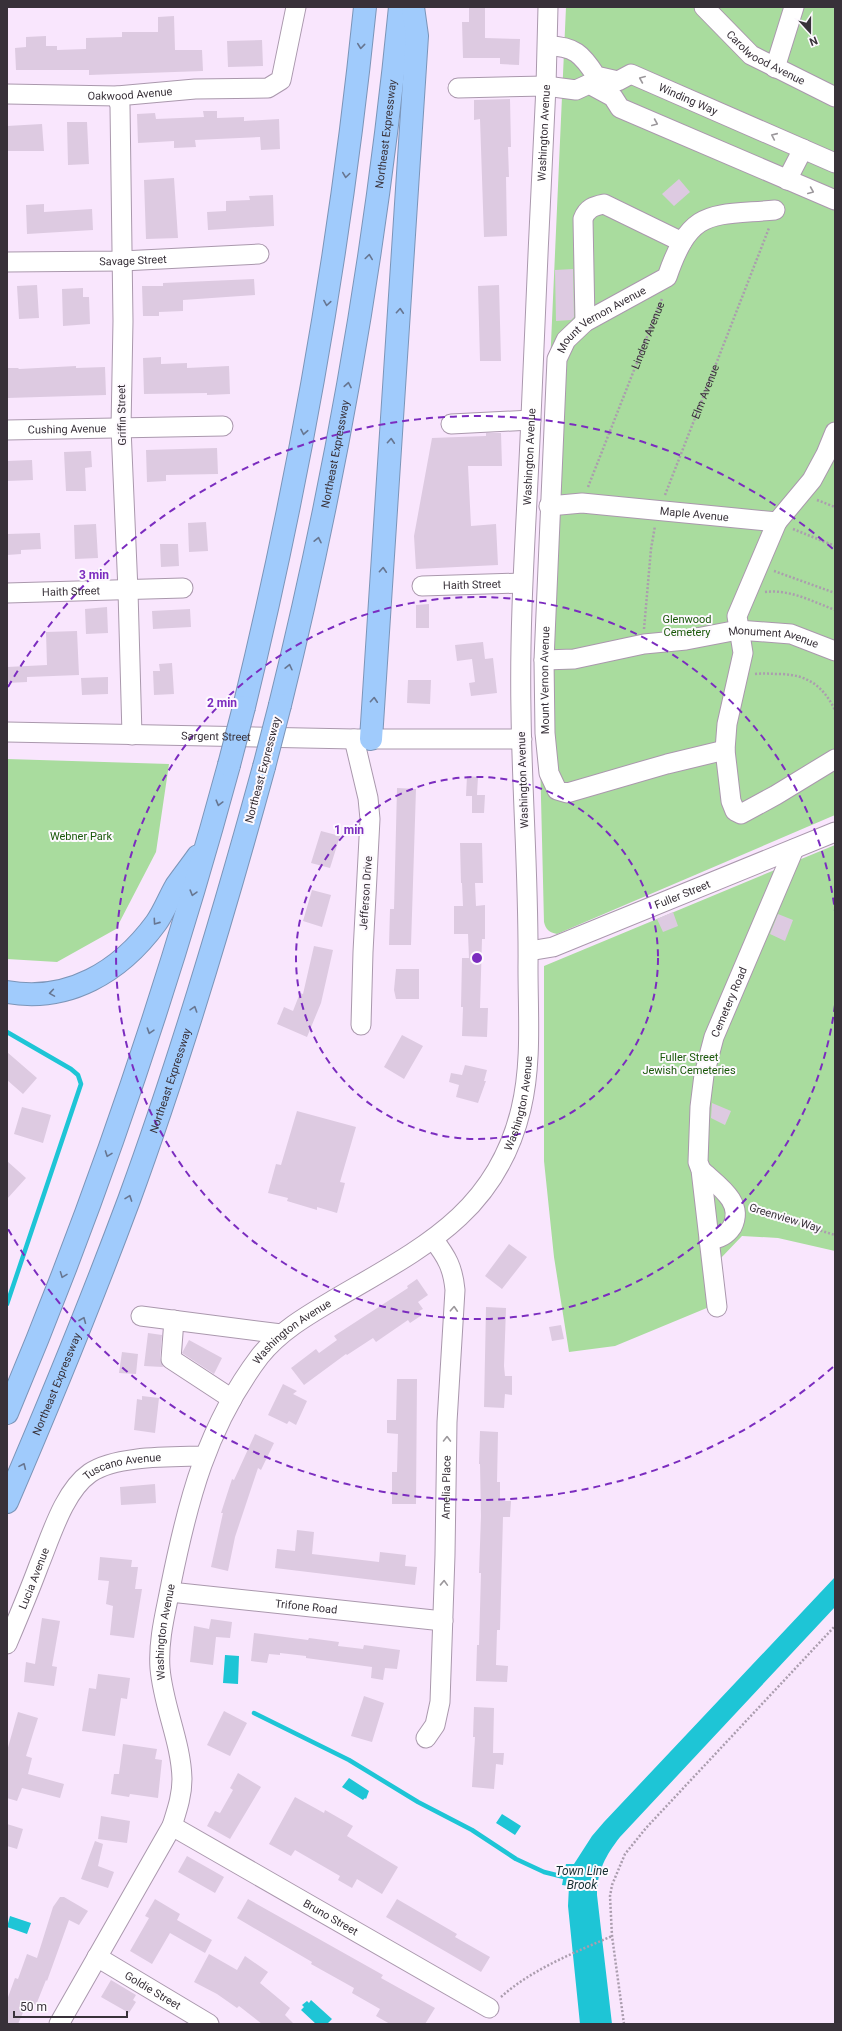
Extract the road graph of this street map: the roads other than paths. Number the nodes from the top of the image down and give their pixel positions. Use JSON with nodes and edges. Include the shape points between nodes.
{"nodes":[{"id":1,"x":296,"y":7,"type":"edge"},
{"id":2,"x":365,"y":7,"type":"edge"},
{"id":3,"x":400,"y":7,"type":"edge"},
{"id":4,"x":412,"y":7,"type":"edge"},
{"id":5,"x":548,"y":7,"type":"edge"},
{"id":6,"x":704,"y":7,"type":"edge"},
{"id":7,"x":794,"y":7,"type":"edge"},
{"id":8,"x":548,"y":46,"type":"junction"},
{"id":9,"x":775,"y":68,"type":"junction"},
{"id":10,"x":546,"y":86,"type":"junction"},
{"id":11,"x":458,"y":88,"type":"dead end"},
{"id":12,"x":616,"y":89,"type":"junction"},
{"id":13,"x":7,"y":94,"type":"edge"},
{"id":14,"x":117,"y":96,"type":"junction"},
{"id":15,"x":835,"y":97,"type":"edge"},
{"id":16,"x":803,"y":149,"type":"junction"},
{"id":17,"x":835,"y":163,"type":"edge"},
{"id":18,"x":787,"y":180,"type":"junction"},
{"id":19,"x":835,"y":200,"type":"edge"},
{"id":20,"x":775,"y":210,"type":"road end"},
{"id":21,"x":682,"y":242,"type":"junction"},
{"id":22,"x":259,"y":254,"type":"dead end"},
{"id":23,"x":122,"y":261,"type":"junction"},
{"id":24,"x":7,"y":262,"type":"edge"},
{"id":25,"x":585,"y":322,"type":"junction"},
{"id":26,"x":531,"y":420,"type":"junction"},
{"id":27,"x":451,"y":424,"type":"dead end"},
{"id":28,"x":223,"y":426,"type":"dead end"},
{"id":29,"x":121,"y":428,"type":"junction"},
{"id":30,"x":7,"y":430,"type":"edge"},
{"id":31,"x":835,"y":432,"type":"edge"},
{"id":32,"x":549,"y":506,"type":"junction"},
{"id":33,"x":777,"y":522,"type":"junction"},
{"id":34,"x":522,"y":584,"type":"junction"},
{"id":35,"x":422,"y":586,"type":"dead end"},
{"id":36,"x":183,"y":588,"type":"dead end"},
{"id":37,"x":128,"y":591,"type":"junction"},
{"id":38,"x":7,"y":593,"type":"edge"},
{"id":39,"x":738,"y":630,"type":"junction"},
{"id":40,"x":835,"y":652,"type":"edge"},
{"id":41,"x":544,"y":660,"type":"junction"},
{"id":42,"x":7,"y":732,"type":"edge"},
{"id":43,"x":132,"y":735,"type":"junction"},
{"id":44,"x":363,"y":739,"type":"junction"},
{"id":45,"x":522,"y":739,"type":"junction"},
{"id":46,"x":725,"y":750,"type":"junction"},
{"id":47,"x":835,"y":759,"type":"edge"},
{"id":48,"x":835,"y":832,"type":"edge"},
{"id":49,"x":208,"y":842,"type":"junction"},
{"id":50,"x":794,"y":849,"type":"junction"},
{"id":51,"x":529,"y":951,"type":"junction"},
{"id":52,"x":7,"y":992,"type":"edge"},
{"id":53,"x":361,"y":1025,"type":"dead end"},
{"id":54,"x":701,"y":1170,"type":"junction"},
{"id":55,"x":433,"y":1239,"type":"junction"},
{"id":56,"x":709,"y":1240,"type":"junction"},
{"id":57,"x":717,"y":1307,"type":"dead end"},
{"id":58,"x":141,"y":1316,"type":"dead end"},
{"id":59,"x":174,"y":1320,"type":"junction"},
{"id":60,"x":281,"y":1334,"type":"junction"},
{"id":61,"x":232,"y":1399,"type":"junction"},
{"id":62,"x":7,"y":1413,"type":"edge"},
{"id":63,"x":204,"y":1456,"type":"junction"},
{"id":64,"x":7,"y":1502,"type":"edge"},
{"id":65,"x":61,"y":1513,"type":"joint"},
{"id":66,"x":170,"y":1592,"type":"junction"},
{"id":67,"x":443,"y":1622,"type":"junction"},
{"id":68,"x":7,"y":1644,"type":"edge"},
{"id":69,"x":426,"y":1738,"type":"dead end"},
{"id":70,"x":172,"y":1826,"type":"junction"},
{"id":71,"x":97,"y":1957,"type":"junction"},
{"id":72,"x":489,"y":2008,"type":"road end"},
{"id":73,"x":59,"y":2024,"type":"edge"},
{"id":74,"x":209,"y":2024,"type":"edge"}],
"edges":[{"from":1,"to":14,"type":"street","name":"Oakwood Avenue","via":[[281,80],[268,88],[196,89]]},
{"from":2,"to":49,"type":"highway","one_way":true,"bridge":true,"via":[[344,189],[317,361],[286,525],[244,707]]},
{"from":64,"to":3,"type":"highway","name":"Northeast Expressway","one_way":true,"bridge":true,"via":[[90,1304],[148,1147],[217,935],[264,767],[320,532],[352,361],[377,203]]},
{"from":44,"to":4,"type":"highway","one_way":true,"via":[[417,36]]},
{"from":5,"to":8,"type":"street","name":"Washington Avenue"},
{"from":6,"to":9,"type":"street","name":"Carolwood Avenue","via":[[751,55]]},
{"from":7,"to":9,"type":"street"},
{"from":8,"to":10,"type":"street","name":"Washington Avenue"},
{"from":8,"to":12,"type":"street","name":"Winding Way","via":[[564,46],[585,58],[596,76]]},
{"from":9,"to":15,"type":"street","name":"Carolwood Avenue"},
{"from":10,"to":11,"type":"street"},
{"from":10,"to":12,"type":"street","via":[[576,90],[589,84]]},
{"from":10,"to":26,"type":"street","name":"Washington Avenue"},
{"from":16,"to":12,"type":"street","name":"Winding Way","one_way":true,"via":[[631,74]]},
{"from":12,"to":18,"type":"street","one_way":true,"via":[[620,108]]},
{"from":13,"to":14,"type":"street","name":"Oakwood Avenue"},
{"from":14,"to":23,"type":"street","name":"Griffin Street","via":[[120,106]]},
{"from":16,"to":17,"type":"street","name":"Winding Way"},
{"from":16,"to":18,"type":"street"},
{"from":18,"to":19,"type":"street","one_way":true},
{"from":20,"to":21,"type":"street","via":[[717,214],[703,220],[688,232]]},
{"from":21,"to":25,"type":"street","name":"Mount Vernon Avenue","via":[[667,277]]},
{"from":21,"to":25,"type":"street","via":[[604,204],[592,207],[583,219]]},
{"from":22,"to":23,"type":"street","name":"Savage Street"},
{"from":23,"to":24,"type":"street","name":"Savage Street"},
{"from":23,"to":29,"type":"street","name":"Griffin Street"},
{"from":25,"to":32,"type":"street","name":"Mount Vernon Avenue","via":[[566,340],[557,360]]},
{"from":26,"to":27,"type":"street"},
{"from":26,"to":34,"type":"street","name":"Washington Avenue"},
{"from":28,"to":29,"type":"street","name":"Cushing Avenue"},
{"from":29,"to":30,"type":"street","name":"Cushing Avenue"},
{"from":29,"to":37,"type":"street","name":"Griffin Street"},
{"from":31,"to":33,"type":"street","via":[[812,480]]},
{"from":32,"to":33,"type":"street","name":"Maple Avenue","via":[[582,503]]},
{"from":32,"to":41,"type":"street","name":"Mount Vernon Avenue"},
{"from":33,"to":39,"type":"street","via":[[737,616]]},
{"from":34,"to":35,"type":"street","name":"Haith Street"},
{"from":34,"to":45,"type":"street","name":"Washington Avenue"},
{"from":36,"to":37,"type":"street","name":"Haith Street"},
{"from":37,"to":38,"type":"street","name":"Haith Street"},
{"from":37,"to":43,"type":"street","name":"Griffin Street"},
{"from":39,"to":40,"type":"street","name":"Monument Avenue","via":[[791,634]]},
{"from":39,"to":41,"type":"street","name":"Monument Avenue","via":[[686,640],[644,644],[574,659]]},
{"from":39,"to":46,"type":"street","via":[[743,653],[727,724]]},
{"from":41,"to":46,"type":"street","name":"Mount Vernon Avenue","via":[[548,773],[557,790],[567,793],[583,790],[667,764]]},
{"from":42,"to":43,"type":"street","name":"Sargent Street"},
{"from":43,"to":44,"type":"street","name":"Sargent Street"},
{"from":44,"to":45,"type":"street","name":"Sargent Street"},
{"from":44,"to":53,"type":"street","name":"Jefferson Drive","via":[[370,819]]},
{"from":45,"to":51,"type":"street","name":"Washington Avenue"},
{"from":46,"to":47,"type":"street","via":[[731,802],[735,811],[741,814]]},
{"from":48,"to":50,"type":"street","name":"Fuller Street"},
{"from":49,"to":52,"type":"highway","one_way":true,"via":[[176,887],[156,923],[135,948],[110,969],[84,984],[54,993],[37,995]]},
{"from":49,"to":62,"type":"highway","one_way":true,"via":[[166,984],[113,1140],[74,1246]]},
{"from":50,"to":51,"type":"street","name":"Fuller Street","via":[[553,947]]},
{"from":50,"to":54,"type":"street","name":"Cemetery Road","via":[[714,1037],[704,1075],[700,1107],[698,1162]]},
{"from":51,"to":55,"type":"street","name":"Washington Avenue","via":[[528,1064],[517,1125],[503,1160],[484,1190],[456,1221]]},
{"from":54,"to":56,"type":"street","name":"Cemetery Road"},
{"from":54,"to":56,"type":"street","name":"Greenview Way","via":[[734,1202],[735,1214],[730,1230],[717,1240]]},
{"from":55,"to":60,"type":"street","name":"Washington Avenue"},
{"from":67,"to":55,"type":"street","name":"Amelia Place","one_way":true,"via":[[447,1422],[455,1290],[453,1273]]},
{"from":56,"to":57,"type":"street","name":"Cemetery Road"},
{"from":58,"to":59,"type":"street"},
{"from":59,"to":60,"type":"street"},
{"from":59,"to":61,"type":"street","via":[[171,1358]]},
{"from":60,"to":61,"type":"street","name":"Washington Avenue","via":[[258,1359]]},
{"from":61,"to":63,"type":"street","name":"Washington Avenue"},
{"from":63,"to":65,"type":"street","name":"Tuscano Avenue","via":[[150,1458],[113,1464],[90,1473],[74,1489]]},
{"from":63,"to":66,"type":"street","name":"Washington Avenue","via":[[184,1519]]},
{"from":65,"to":68,"type":"street","name":"Lucia Avenue"},
{"from":66,"to":67,"type":"street","name":"Trifone Road"},
{"from":66,"to":70,"type":"street","name":"Washington Avenue","via":[[163,1620],[159,1666],[162,1688],[178,1747],[182,1776],[180,1798]]},
{"from":67,"to":69,"type":"street","name":"Amelia Place","via":[[440,1702],[435,1725]]},
{"from":70,"to":71,"type":"street","name":"Washington Avenue"},
{"from":70,"to":72,"type":"street","name":"Bruno Street"},
{"from":71,"to":73,"type":"street","name":"Washington Avenue"},
{"from":71,"to":74,"type":"street","name":"Goldie Street"}]}
